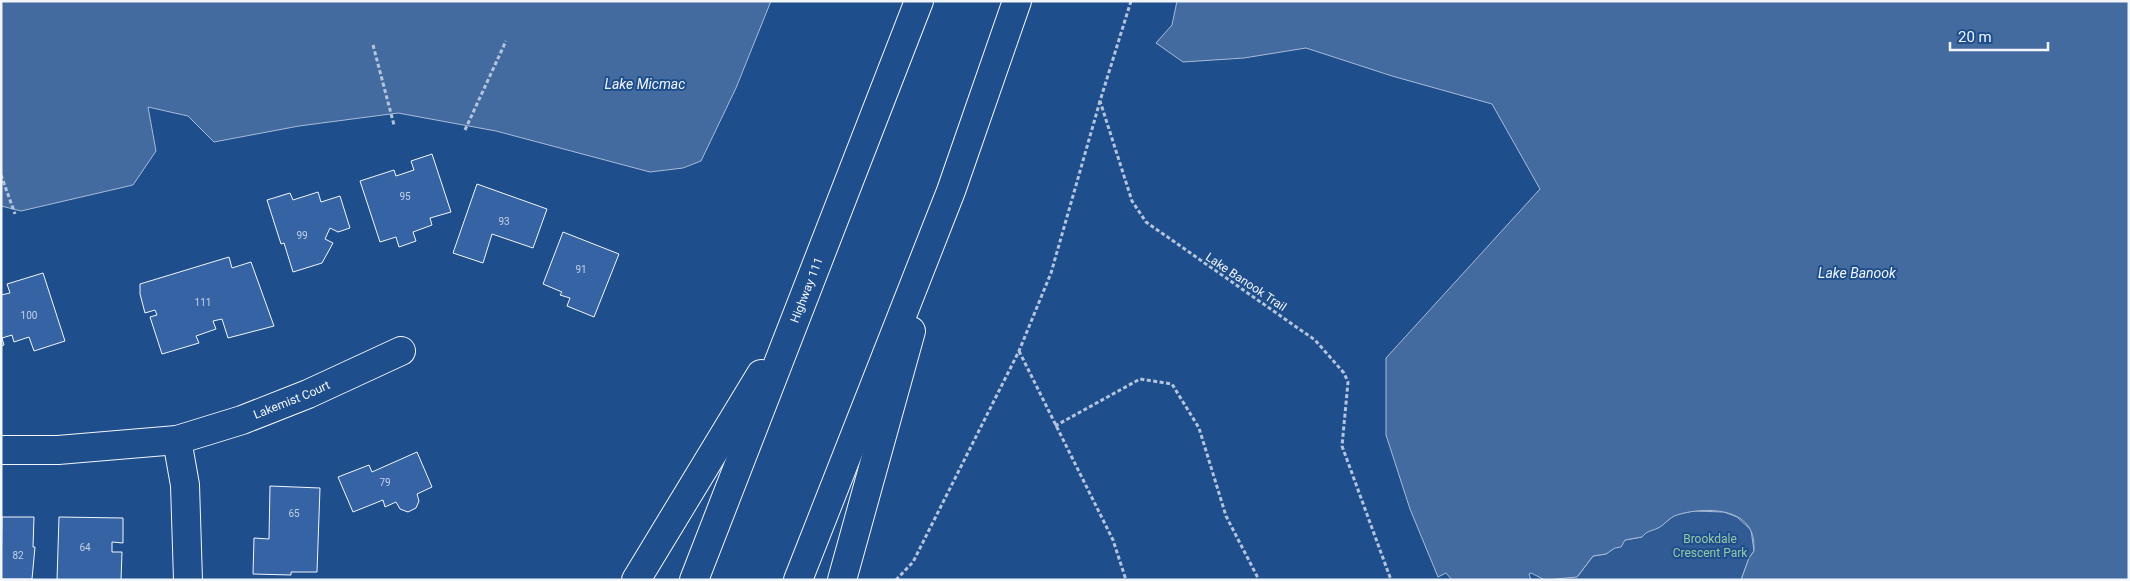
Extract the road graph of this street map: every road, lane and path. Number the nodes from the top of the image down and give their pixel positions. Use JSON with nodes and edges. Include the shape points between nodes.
{"nodes":[{"id":1,"x":919,"y":1,"type":"edge"},
{"id":2,"x":1017,"y":1,"type":"edge"},
{"id":3,"x":1131,"y":1,"type":"edge"},
{"id":4,"x":506,"y":41,"type":"dead end"},
{"id":5,"x":373,"y":45,"type":"dead end"},
{"id":6,"x":1100,"y":100,"type":"junction"},
{"id":7,"x":394,"y":125,"type":"dead end"},
{"id":8,"x":465,"y":130,"type":"dead end"},
{"id":9,"x":1,"y":175,"type":"edge"},
{"id":10,"x":951,"y":191,"type":"junction"},
{"id":11,"x":15,"y":214,"type":"dead end"},
{"id":12,"x":800,"y":310,"type":"junction"},
{"id":13,"x":401,"y":351,"type":"dead end"},
{"id":14,"x":1019,"y":351,"type":"junction"},
{"id":15,"x":1056,"y":426,"type":"junction"},
{"id":16,"x":177,"y":440,"type":"junction"},
{"id":17,"x":1,"y":450,"type":"edge"},
{"id":18,"x":188,"y":580,"type":"edge"},
{"id":19,"x":636,"y":580,"type":"edge"},
{"id":20,"x":694,"y":580,"type":"edge"},
{"id":21,"x":798,"y":580,"type":"edge"},
{"id":22,"x":842,"y":580,"type":"edge"},
{"id":23,"x":896,"y":580,"type":"edge"},
{"id":24,"x":1126,"y":580,"type":"edge"},
{"id":25,"x":1259,"y":580,"type":"edge"},
{"id":26,"x":1390,"y":580,"type":"edge"}],
"edges":[{"from":1,"to":12,"type":"main road","name":"Highway 111"},
{"from":2,"to":10,"type":"main road"},
{"from":3,"to":6,"type":"path"},
{"from":4,"to":8,"type":"path"},
{"from":5,"to":7,"type":"path"},
{"from":6,"to":14,"type":"path","via":[[1051,273]]},
{"from":6,"to":26,"type":"path","name":"Lake Banook Trail","via":[[1132,201],[1146,222],[1315,340],[1344,373],[1348,382],[1342,446]]},
{"from":9,"to":11,"type":"path"},
{"from":10,"to":21,"type":"main road"},
{"from":10,"to":22,"type":"main road"},
{"from":12,"to":19,"type":"main road"},
{"from":12,"to":20,"type":"main road","name":"Highway 111"},
{"from":13,"to":16,"type":"main road","name":"Lakemist Court","via":[[308,394]]},
{"from":14,"to":15,"type":"path"},
{"from":14,"to":23,"type":"path","via":[[913,562]]},
{"from":15,"to":24,"type":"path","via":[[1112,540]]},
{"from":15,"to":25,"type":"path","via":[[1140,379],[1172,384],[1199,428],[1226,516]]},
{"from":16,"to":17,"type":"main road","name":"Lakemist Court","via":[[58,450]]},
{"from":16,"to":18,"type":"main road","via":[[185,486]]}]}
